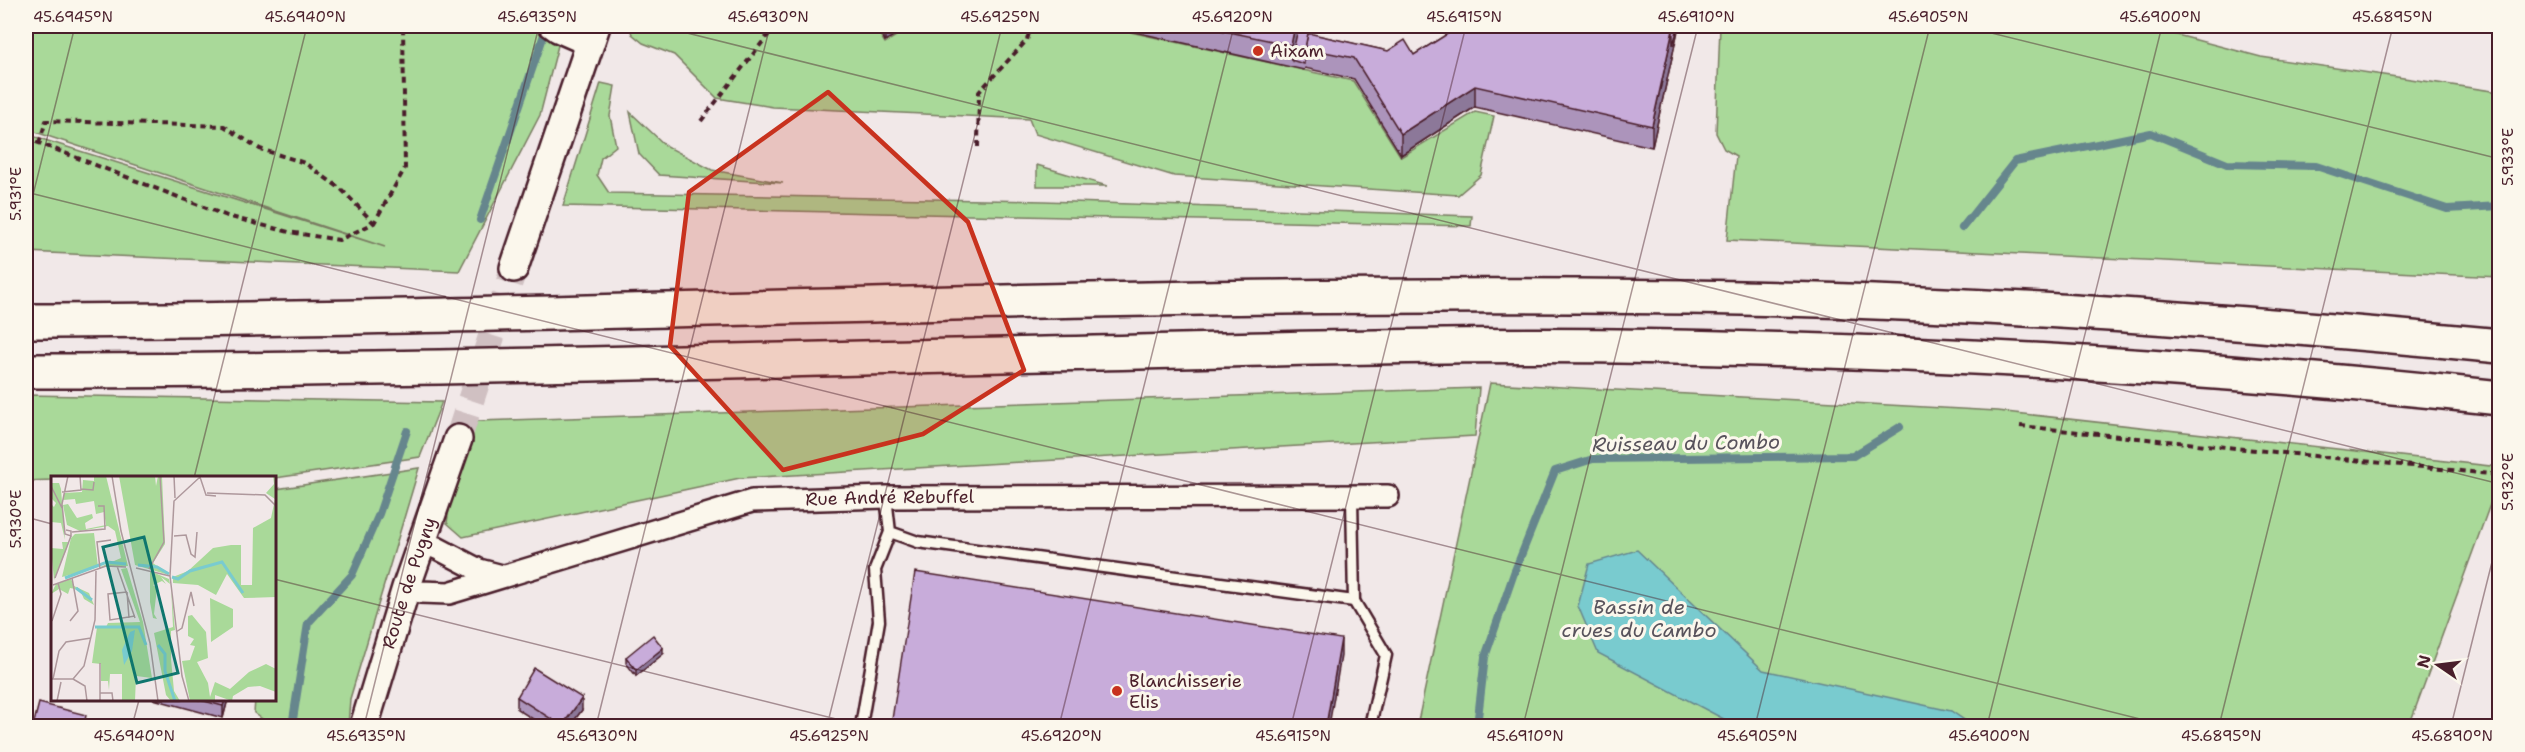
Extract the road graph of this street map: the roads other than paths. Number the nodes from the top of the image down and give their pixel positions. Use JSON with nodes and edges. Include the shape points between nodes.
{"nodes":[{"id":1,"x":553,"y":28,"type":"edge"},
{"id":2,"x":592,"y":35,"type":"edge"},
{"id":3,"x":514,"y":268,"type":"tunnel mouth"},
{"id":4,"x":26,"y":321,"type":"edge"},
{"id":5,"x":2499,"y":346,"type":"edge"},
{"id":6,"x":26,"y":371,"type":"edge"},
{"id":7,"x":2499,"y":398,"type":"edge"},
{"id":8,"x":458,"y":439,"type":"tunnel mouth"},
{"id":9,"x":1388,"y":496,"type":"dead end"},
{"id":10,"x":886,"y":497,"type":"junction"},
{"id":11,"x":1352,"y":498,"type":"junction"},
{"id":12,"x":890,"y":532,"type":"junction"},
{"id":13,"x":423,"y":543,"type":"junction"},
{"id":14,"x":503,"y":576,"type":"junction"},
{"id":15,"x":406,"y":588,"type":"junction"},
{"id":16,"x":1354,"y":601,"type":"junction"},
{"id":17,"x":364,"y":726,"type":"edge"},
{"id":18,"x":861,"y":726,"type":"edge"},
{"id":19,"x":1370,"y":726,"type":"edge"}],
"edges":[{"from":1,"to":2,"type":"street"},
{"from":2,"to":3,"type":"street"},
{"from":4,"to":5,"type":"highway","via":[[1224,298],[1744,298],[2027,307]]},
{"from":6,"to":7,"type":"highway","via":[[1611,346],[2058,360]]},
{"from":8,"to":13,"type":"street","name":"Route de Pugny"},
{"from":9,"to":11,"type":"street","name":"Rue André Rebuffel"},
{"from":10,"to":11,"type":"street","name":"Rue André Rebuffel"},
{"from":10,"to":12,"type":"lane"},
{"from":10,"to":14,"type":"street","name":"Rue André Rebuffel","via":[[752,501]]},
{"from":11,"to":16,"type":"lane"},
{"from":12,"to":16,"type":"lane","via":[[918,542]]},
{"from":12,"to":18,"type":"lane","via":[[875,570],[879,621]]},
{"from":13,"to":14,"type":"street","via":[[479,570]]},
{"from":13,"to":15,"type":"street","name":"Route de Pugny"},
{"from":14,"to":15,"type":"street","name":"Rue André Rebuffel","via":[[449,593]]},
{"from":15,"to":17,"type":"street","name":"Route de Pugny"},
{"from":16,"to":19,"type":"lane","via":[[1386,654]]}]}
